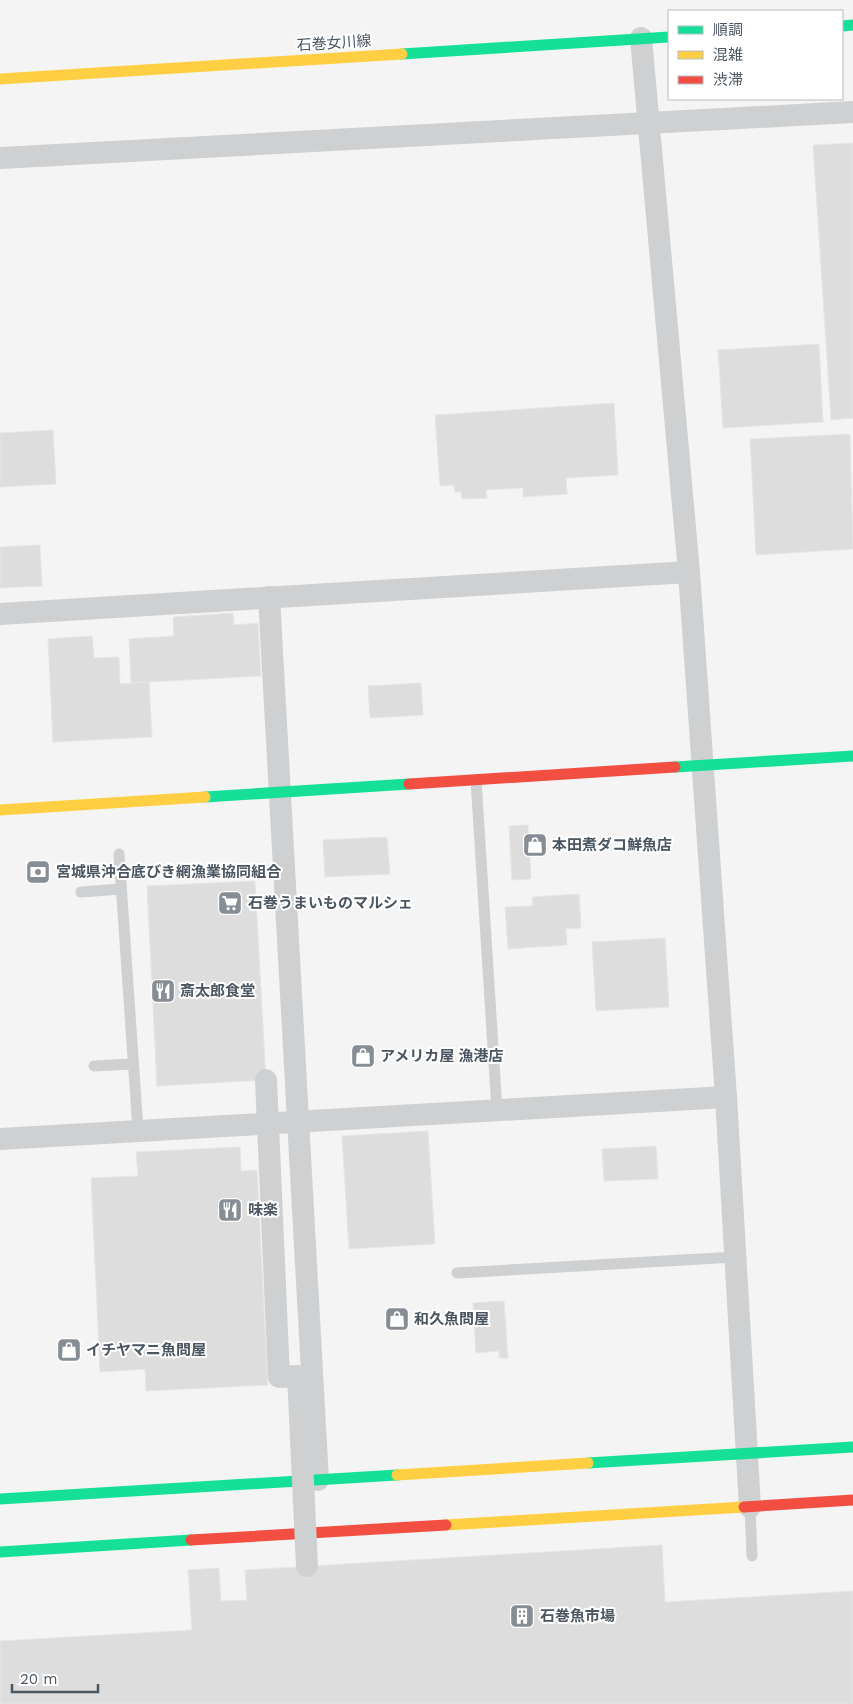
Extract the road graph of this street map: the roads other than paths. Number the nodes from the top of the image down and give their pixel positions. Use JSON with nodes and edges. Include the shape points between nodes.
{"nodes":[{"id":1,"x":668,"y":37,"type":"edge"},
{"id":2,"x":641,"y":38,"type":"junction"},
{"id":3,"x":0,"y":79,"type":"edge"},
{"id":4,"x":853,"y":112,"type":"edge"},
{"id":5,"x":648,"y":122,"type":"junction"},
{"id":6,"x":0,"y":158,"type":"edge"},
{"id":7,"x":689,"y":572,"type":"junction"},
{"id":8,"x":269,"y":597,"type":"junction"},
{"id":9,"x":0,"y":614,"type":"edge"},
{"id":10,"x":853,"y":756,"type":"edge"},
{"id":11,"x":703,"y":766,"type":"junction"},
{"id":12,"x":476,"y":780,"type":"junction"},
{"id":13,"x":279,"y":792,"type":"junction"},
{"id":14,"x":0,"y":810,"type":"edge"},
{"id":15,"x":119,"y":854,"type":"dead end"},
{"id":16,"x":121,"y":890,"type":"junction"},
{"id":17,"x":82,"y":892,"type":"dead end"},
{"id":18,"x":133,"y":1064,"type":"junction"},
{"id":19,"x":94,"y":1066,"type":"dead end"},
{"id":20,"x":266,"y":1080,"type":"dead end"},
{"id":21,"x":726,"y":1097,"type":"junction"},
{"id":22,"x":497,"y":1110,"type":"junction"},
{"id":23,"x":296,"y":1121,"type":"junction"},
{"id":24,"x":138,"y":1130,"type":"junction"},
{"id":25,"x":0,"y":1138,"type":"edge"},
{"id":26,"x":735,"y":1258,"type":"junction"},
{"id":27,"x":457,"y":1273,"type":"dead end"},
{"id":28,"x":853,"y":1447,"type":"edge"},
{"id":29,"x":746,"y":1454,"type":"junction"},
{"id":30,"x":318,"y":1480,"type":"junction"},
{"id":31,"x":0,"y":1499,"type":"edge"},
{"id":32,"x":853,"y":1500,"type":"edge"},
{"id":33,"x":750,"y":1507,"type":"junction"},
{"id":34,"x":0,"y":1552,"type":"edge"},
{"id":35,"x":752,"y":1556,"type":"dead end"},
{"id":36,"x":307,"y":1566,"type":"dead end"}],
"edges":[{"from":1,"to":2,"type":"street","name":"石巻女川線"},
{"from":2,"to":3,"type":"street","name":"石巻女川線"},
{"from":2,"to":5,"type":"street"},
{"from":4,"to":5,"type":"street"},
{"from":5,"to":6,"type":"street"},
{"from":5,"to":7,"type":"street"},
{"from":7,"to":8,"type":"street"},
{"from":7,"to":11,"type":"street"},
{"from":8,"to":9,"type":"street"},
{"from":8,"to":13,"type":"street"},
{"from":10,"to":11,"type":"street"},
{"from":11,"to":12,"type":"street"},
{"from":11,"to":21,"type":"street"},
{"from":12,"to":13,"type":"street"},
{"from":12,"to":22,"type":"lane"},
{"from":13,"to":14,"type":"street"},
{"from":13,"to":23,"type":"street"},
{"from":15,"to":16,"type":"lane"},
{"from":16,"to":17,"type":"lane"},
{"from":16,"to":18,"type":"lane"},
{"from":18,"to":19,"type":"lane"},
{"from":18,"to":24,"type":"lane"},
{"from":20,"to":36,"type":"street","bridge":true,"via":[[279,1377],[298,1376]]},
{"from":21,"to":22,"type":"street"},
{"from":21,"to":26,"type":"street"},
{"from":22,"to":23,"type":"street"},
{"from":23,"to":24,"type":"street"},
{"from":23,"to":30,"type":"street"},
{"from":24,"to":25,"type":"street"},
{"from":26,"to":27,"type":"lane"},
{"from":26,"to":29,"type":"street"},
{"from":28,"to":29,"type":"street"},
{"from":29,"to":30,"type":"street"},
{"from":29,"to":33,"type":"street"},
{"from":30,"to":31,"type":"street"},
{"from":32,"to":33,"type":"street"},
{"from":33,"to":34,"type":"street"},
{"from":33,"to":35,"type":"lane"}]}
